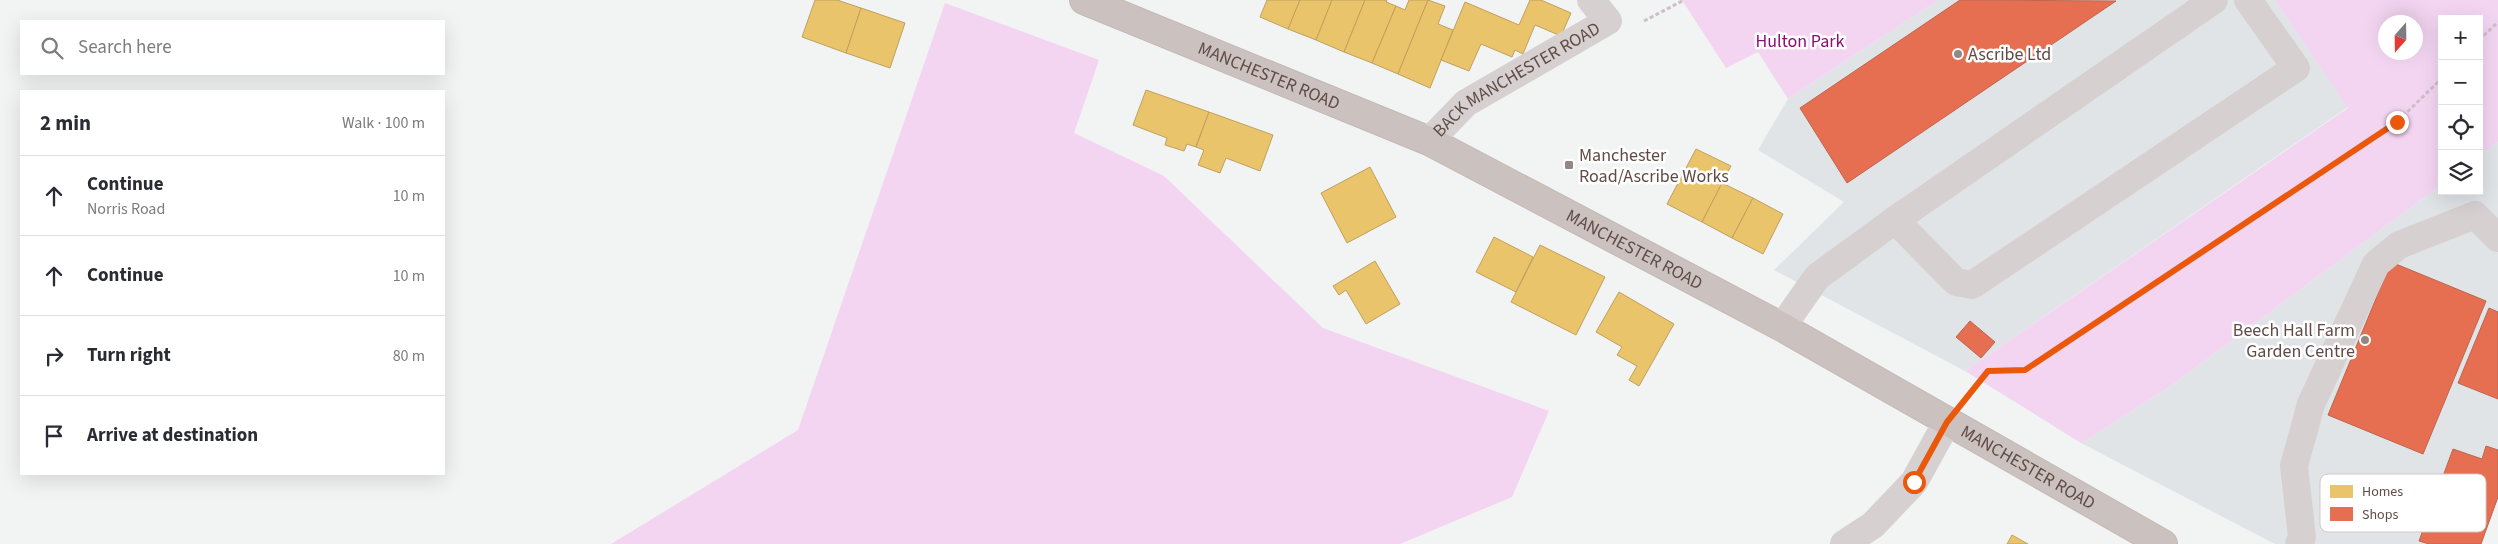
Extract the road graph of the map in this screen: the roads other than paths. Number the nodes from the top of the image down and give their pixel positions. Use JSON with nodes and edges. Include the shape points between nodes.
{"nodes":[{"id":1,"x":1084,"y":0,"type":"edge"},
{"id":2,"x":1591,"y":0,"type":"edge"},
{"id":3,"x":2214,"y":0,"type":"edge"},
{"id":4,"x":2248,"y":0,"type":"edge"},
{"id":5,"x":1429,"y":141,"type":"junction"},
{"id":6,"x":1895,"y":220,"type":"junction"},
{"id":7,"x":2498,"y":238,"type":"edge"},
{"id":8,"x":1782,"y":327,"type":"junction"},
{"id":9,"x":1947,"y":422,"type":"junction"},
{"id":10,"x":1844,"y":544,"type":"edge"},
{"id":11,"x":2163,"y":544,"type":"edge"},
{"id":12,"x":2299,"y":544,"type":"edge"}],
"edges":[{"from":1,"to":5,"type":"highway","name":"MANCHESTER ROAD"},
{"from":2,"to":5,"type":"street","name":"BACK MANCHESTER ROAD","via":[[1608,21],[1466,103]]},
{"from":3,"to":6,"type":"street"},
{"from":4,"to":6,"type":"street","via":[[2296,68],[1972,285],[1956,282]]},
{"from":5,"to":8,"type":"highway","name":"MANCHESTER ROAD"},
{"from":6,"to":8,"type":"street","via":[[1817,277]]},
{"from":7,"to":12,"type":"street","via":[[2475,214],[2399,244],[2376,264],[2311,404],[2294,466],[2302,537]]},
{"from":8,"to":9,"type":"highway","name":"MANCHESTER ROAD"},
{"from":9,"to":10,"type":"street","via":[[1914,482],[1873,525]]},
{"from":9,"to":11,"type":"highway","name":"MANCHESTER ROAD"}]}
